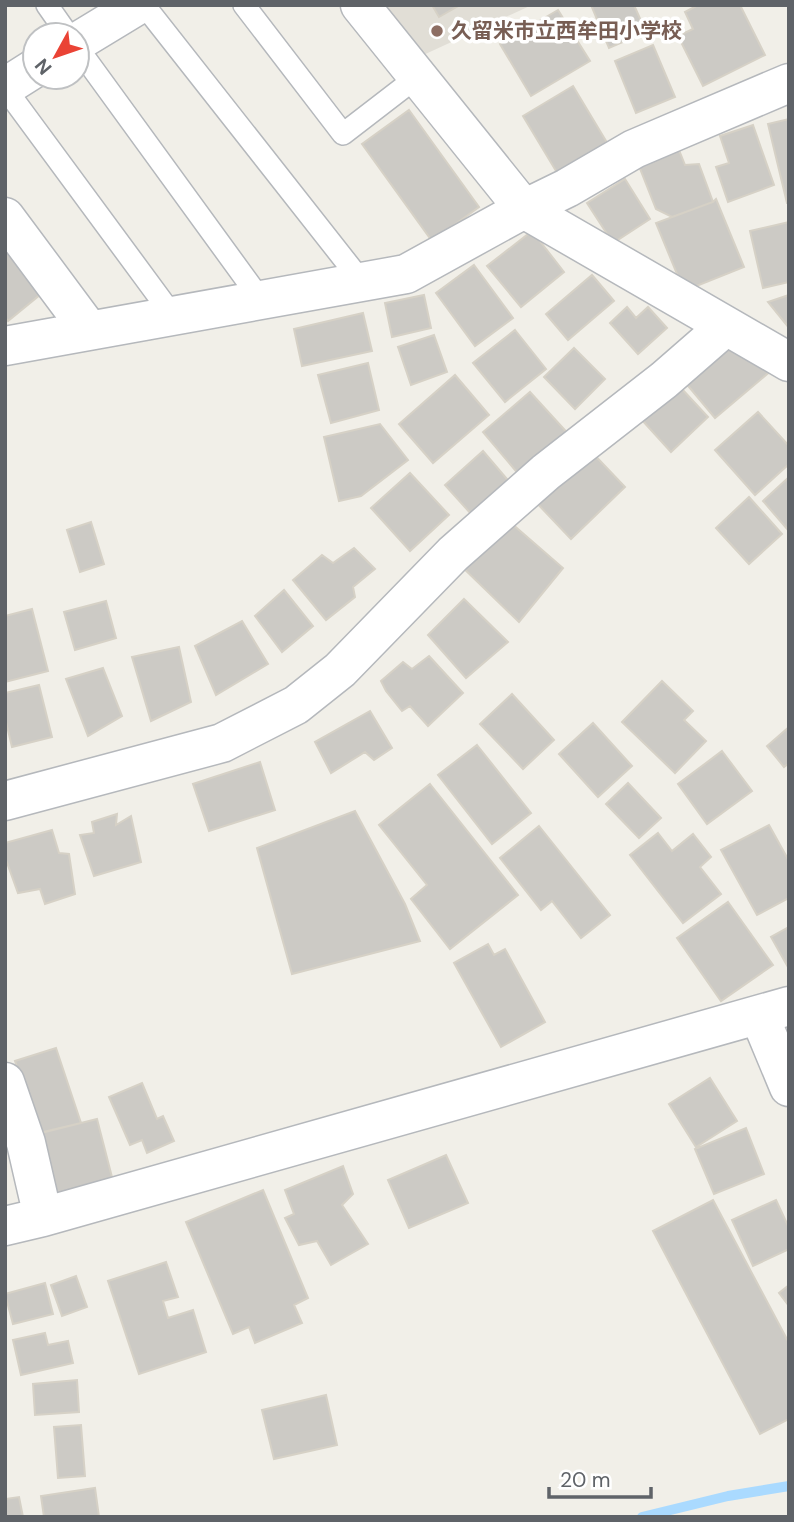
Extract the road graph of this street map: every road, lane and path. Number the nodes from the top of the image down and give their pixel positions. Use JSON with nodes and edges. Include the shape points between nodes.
{"nodes":[{"id":1,"x":47,"y":5,"type":"edge"},
{"id":2,"x":138,"y":5,"type":"edge"},
{"id":3,"x":145,"y":5,"type":"edge"},
{"id":4,"x":244,"y":5,"type":"edge"},
{"id":5,"x":360,"y":5,"type":"edge"},
{"id":6,"x":58,"y":21,"type":"edge"},
{"id":7,"x":91,"y":36,"type":"edge"},
{"id":8,"x":91,"y":64,"type":"edge"},
{"id":9,"x":21,"y":77,"type":"edge"},
{"id":10,"x":417,"y":77,"type":"junction"},
{"id":11,"x":789,"y":83,"type":"edge"},
{"id":12,"x":5,"y":88,"type":"edge"},
{"id":13,"x":524,"y":209,"type":"junction"},
{"id":14,"x":5,"y":217,"type":"edge"},
{"id":15,"x":362,"y":282,"type":"junction"},
{"id":16,"x":261,"y":300,"type":"junction"},
{"id":17,"x":173,"y":316,"type":"junction"},
{"id":18,"x":726,"y":326,"type":"junction"},
{"id":19,"x":89,"y":330,"type":"junction"},
{"id":20,"x":5,"y":346,"type":"edge"},
{"id":21,"x":789,"y":362,"type":"edge"},
{"id":22,"x":5,"y":801,"type":"edge"},
{"id":23,"x":774,"y":1011,"type":"edge"},
{"id":24,"x":5,"y":1082,"type":"edge"},
{"id":25,"x":789,"y":1087,"type":"edge"},
{"id":26,"x":43,"y":1217,"type":"junction"},
{"id":27,"x":5,"y":1226,"type":"edge"}],
"edges":[{"from":1,"to":6,"type":"lane"},
{"from":2,"to":7,"type":"street"},
{"from":3,"to":15,"type":"lane"},
{"from":4,"to":10,"type":"lane","via":[[343,134]]},
{"from":5,"to":10,"type":"street"},
{"from":8,"to":16,"type":"lane"},
{"from":9,"to":12,"type":"street"},
{"from":10,"to":13,"type":"street"},
{"from":11,"to":13,"type":"street","via":[[634,149]]},
{"from":12,"to":17,"type":"lane"},
{"from":13,"to":15,"type":"street","via":[[406,274]]},
{"from":13,"to":18,"type":"street"},
{"from":14,"to":19,"type":"street"},
{"from":15,"to":16,"type":"street"},
{"from":16,"to":17,"type":"street"},
{"from":17,"to":19,"type":"street"},
{"from":18,"to":21,"type":"street"},
{"from":18,"to":22,"type":"street","via":[[546,472],[453,554],[340,670],[296,705],[222,743]]},
{"from":19,"to":20,"type":"street"},
{"from":23,"to":25,"type":"street"},
{"from":23,"to":26,"type":"street"},
{"from":24,"to":26,"type":"street","via":[[26,1143]]},
{"from":26,"to":27,"type":"street"}]}
